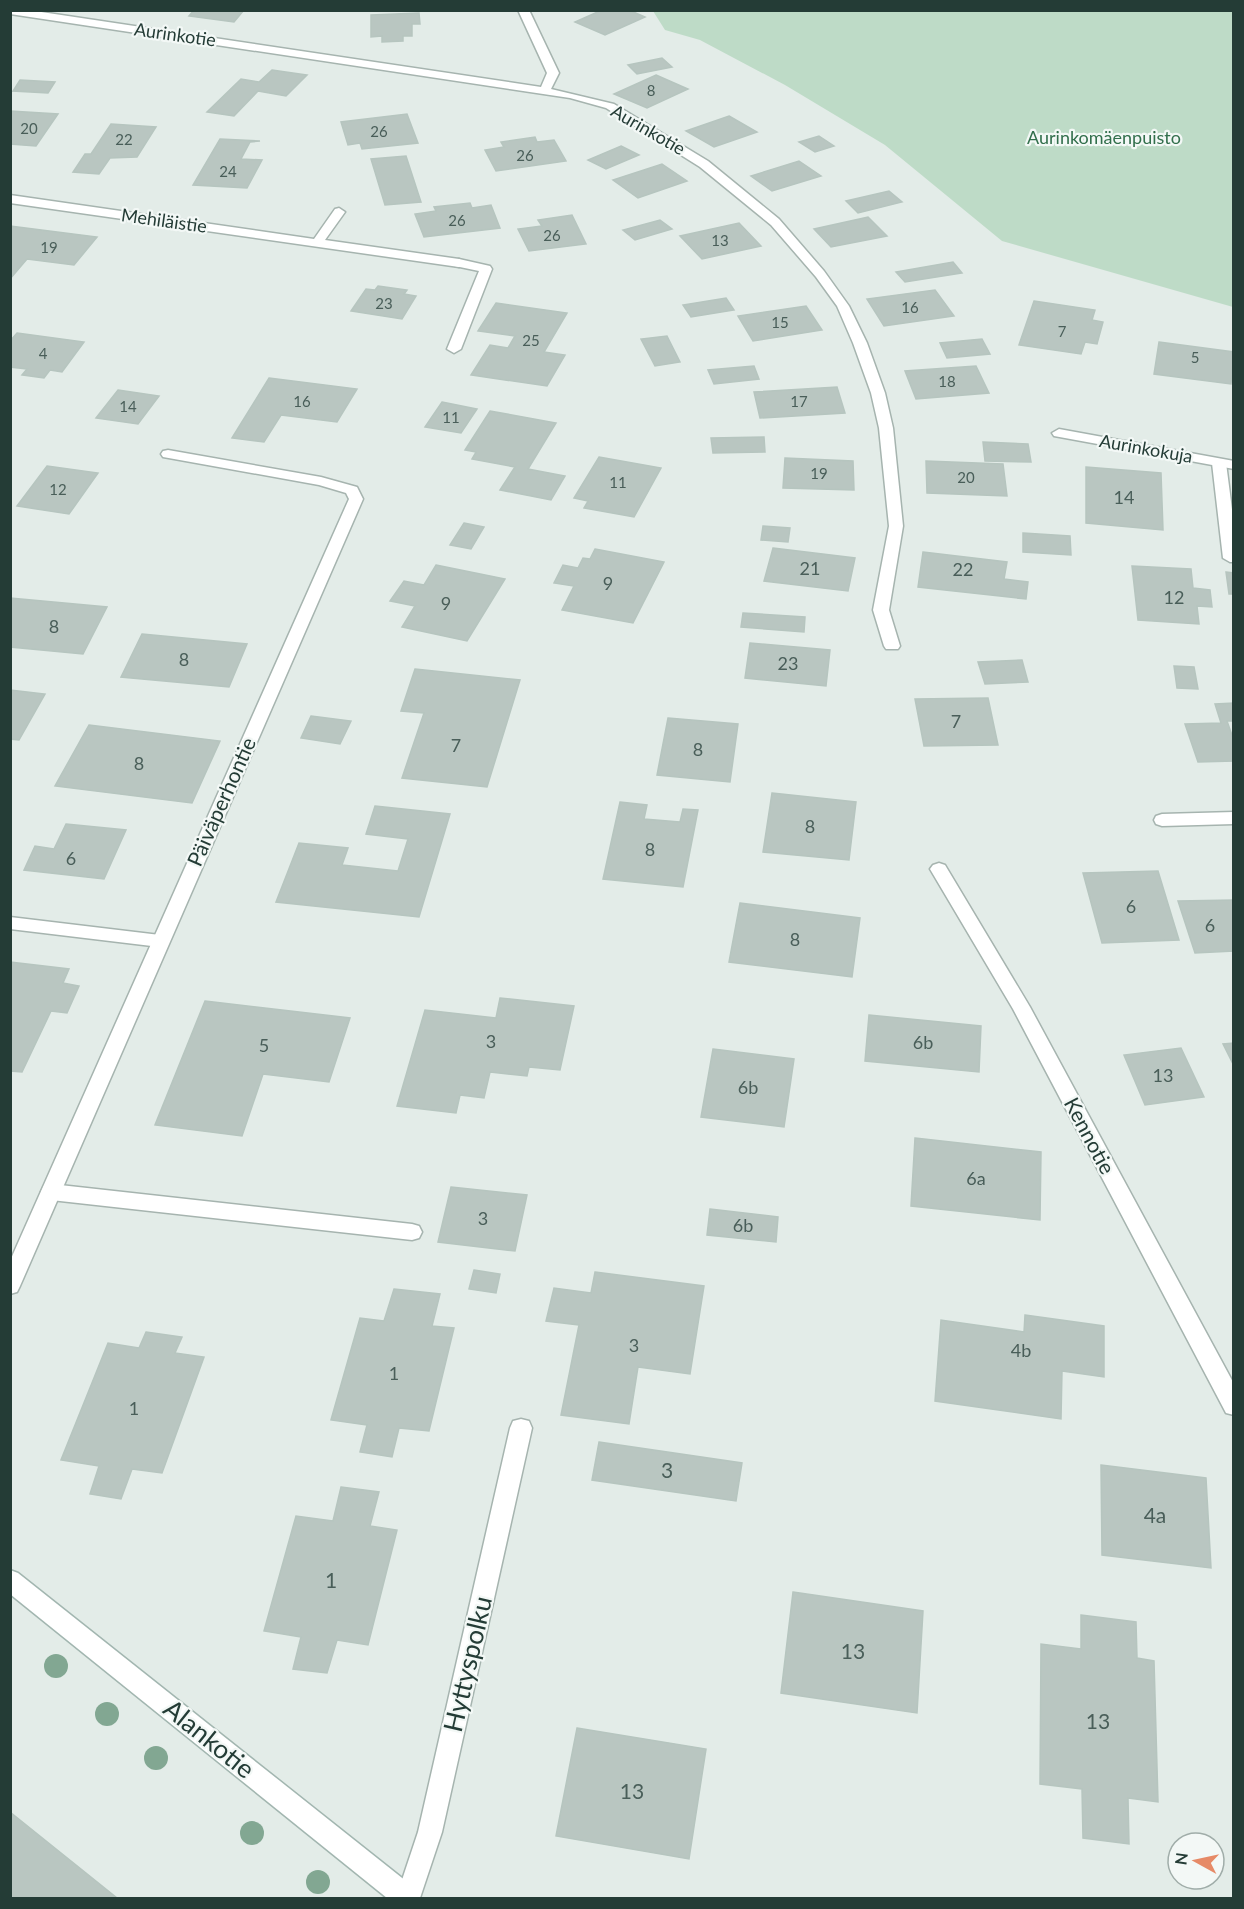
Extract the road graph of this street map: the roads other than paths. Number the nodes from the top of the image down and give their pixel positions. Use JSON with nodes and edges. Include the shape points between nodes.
{"nodes":[{"id":1,"x":523,"y":10,"type":"edge"},
{"id":2,"x":10,"y":11,"type":"edge"},
{"id":3,"x":545,"y":90,"type":"junction"},
{"id":4,"x":10,"y":199,"type":"edge"},
{"id":5,"x":339,"y":212,"type":"dead end"},
{"id":6,"x":317,"y":243,"type":"junction"},
{"id":7,"x":453,"y":350,"type":"dead end"},
{"id":8,"x":1059,"y":433,"type":"dead end"},
{"id":9,"x":168,"y":454,"type":"dead end"},
{"id":10,"x":1226,"y":464,"type":"edge"},
{"id":11,"x":1230,"y":558,"type":"dead end"},
{"id":12,"x":892,"y":646,"type":"dead end"},
{"id":13,"x":1233,"y":818,"type":"edge"},
{"id":14,"x":1161,"y":820,"type":"dead end"},
{"id":15,"x":939,"y":869,"type":"dead end"},
{"id":16,"x":10,"y":923,"type":"edge"},
{"id":17,"x":160,"y":941,"type":"junction"},
{"id":18,"x":51,"y":1192,"type":"junction"},
{"id":19,"x":412,"y":1232,"type":"dead end"},
{"id":20,"x":10,"y":1286,"type":"edge"},
{"id":21,"x":1233,"y":1406,"type":"edge"},
{"id":22,"x":521,"y":1428,"type":"dead end"},
{"id":23,"x":10,"y":1580,"type":"edge"},
{"id":24,"x":407,"y":1899,"type":"edge"}],
"edges":[{"from":1,"to":3,"type":"street","via":[[553,73]]},
{"from":2,"to":3,"type":"street","name":"Aurinkotie"},
{"from":3,"to":12,"type":"street","name":"Aurinkotie","via":[[610,106],[704,164],[774,222],[843,306],[875,383],[886,428],[896,526],[881,610]]},
{"from":4,"to":6,"type":"street","name":"Mehiläistie"},
{"from":5,"to":6,"type":"street"},
{"from":6,"to":7,"type":"street","name":"Mehiläistie","via":[[486,269]]},
{"from":8,"to":10,"type":"street","name":"Aurinkokuja"},
{"from":9,"to":17,"type":"street","name":"Päiväperhontie","via":[[321,481],[352,490],[356,499]]},
{"from":10,"to":11,"type":"street"},
{"from":13,"to":14,"type":"street"},
{"from":15,"to":21,"type":"street","name":"Kennotie","via":[[1021,1007]]},
{"from":16,"to":17,"type":"street"},
{"from":17,"to":18,"type":"street","name":"Päiväperhontie"},
{"from":18,"to":19,"type":"street"},
{"from":18,"to":20,"type":"street","name":"Päiväperhontie"},
{"from":22,"to":24,"type":"street","name":"Hyttyspolku","via":[[430,1833]]},
{"from":23,"to":24,"type":"street","name":"Alankotie"}]}
